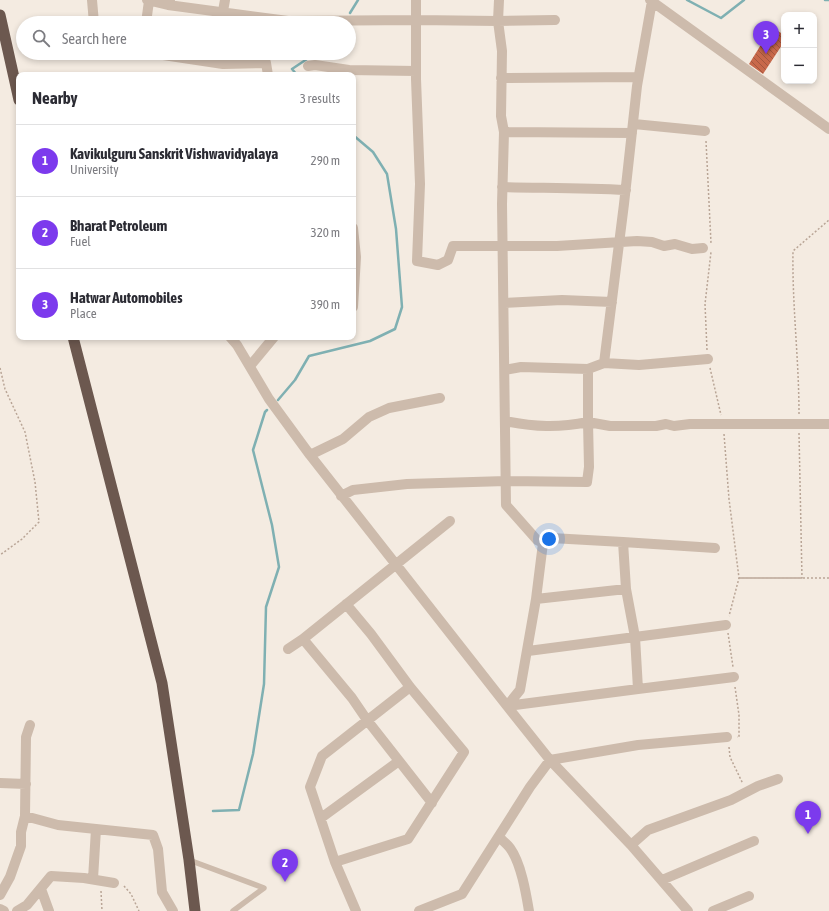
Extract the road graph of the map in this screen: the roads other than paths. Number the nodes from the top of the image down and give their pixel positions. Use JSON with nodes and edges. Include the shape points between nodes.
{"nodes":[{"id":1,"x":92,"y":0,"type":"edge"},
{"id":2,"x":226,"y":0,"type":"edge"},
{"id":3,"x":416,"y":0,"type":"edge"},
{"id":4,"x":499,"y":0,"type":"edge"},
{"id":5,"x":651,"y":0,"type":"edge"},
{"id":6,"x":148,"y":1,"type":"edge"},
{"id":7,"x":169,"y":3,"type":"edge"},
{"id":8,"x":223,"y":11,"type":"junction"},
{"id":9,"x":0,"y":15,"type":"edge"},
{"id":10,"x":93,"y":16,"type":"edge"},
{"id":11,"x":147,"y":16,"type":"edge"},
{"id":12,"x":243,"y":16,"type":"edge"},
{"id":13,"x":356,"y":20,"type":"edge"},
{"id":14,"x":416,"y":20,"type":"junction"},
{"id":15,"x":555,"y":20,"type":"dead end"},
{"id":16,"x":498,"y":21,"type":"junction"},
{"id":17,"x":196,"y":60,"type":"edge"},
{"id":18,"x":265,"y":60,"type":"edge"},
{"id":19,"x":266,"y":63,"type":"junction"},
{"id":20,"x":308,"y":66,"type":"dead end"},
{"id":21,"x":416,"y":71,"type":"junction"},
{"id":22,"x":268,"y":72,"type":"edge"},
{"id":23,"x":638,"y":77,"type":"junction"},
{"id":24,"x":501,"y":78,"type":"junction"},
{"id":25,"x":16,"y":87,"type":"edge"},
{"id":26,"x":633,"y":129,"type":"junction"},
{"id":27,"x":829,"y":129,"type":"edge"},
{"id":28,"x":705,"y":131,"type":"road end"},
{"id":29,"x":504,"y":132,"type":"junction"},
{"id":30,"x":502,"y":187,"type":"junction"},
{"id":31,"x":626,"y":190,"type":"junction"},
{"id":32,"x":619,"y":241,"type":"junction"},
{"id":33,"x":503,"y":244,"type":"junction"},
{"id":34,"x":703,"y":248,"type":"dead end"},
{"id":35,"x":612,"y":302,"type":"junction"},
{"id":36,"x":505,"y":303,"type":"junction"},
{"id":37,"x":74,"y":340,"type":"edge"},
{"id":38,"x":233,"y":340,"type":"edge"},
{"id":39,"x":272,"y":340,"type":"edge"},
{"id":40,"x":708,"y":360,"type":"road end"},
{"id":41,"x":604,"y":363,"type":"junction"},
{"id":42,"x":250,"y":366,"type":"junction"},
{"id":43,"x":588,"y":369,"type":"junction"},
{"id":44,"x":505,"y":370,"type":"junction"},
{"id":45,"x":440,"y":398,"type":"dead end"},
{"id":46,"x":505,"y":421,"type":"junction"},
{"id":47,"x":588,"y":422,"type":"junction"},
{"id":48,"x":829,"y":424,"type":"edge"},
{"id":49,"x":310,"y":455,"type":"junction"},
{"id":50,"x":506,"y":481,"type":"junction"},
{"id":51,"x":342,"y":496,"type":"junction"},
{"id":52,"x":450,"y":521,"type":"dead end"},
{"id":53,"x":623,"y":542,"type":"junction"},
{"id":54,"x":543,"y":543,"type":"junction"},
{"id":55,"x":715,"y":548,"type":"dead end"},
{"id":56,"x":395,"y":565,"type":"junction"},
{"id":57,"x":626,"y":589,"type":"junction"},
{"id":58,"x":536,"y":600,"type":"junction"},
{"id":59,"x":346,"y":604,"type":"junction"},
{"id":60,"x":726,"y":625,"type":"road end"},
{"id":61,"x":635,"y":637,"type":"junction"},
{"id":62,"x":303,"y":640,"type":"junction"},
{"id":63,"x":288,"y":649,"type":"dead end"},
{"id":64,"x":528,"y":651,"type":"junction"},
{"id":65,"x":734,"y":677,"type":"road end"},
{"id":66,"x":410,"y":687,"type":"junction"},
{"id":67,"x":638,"y":689,"type":"junction"},
{"id":68,"x":507,"y":706,"type":"junction"},
{"id":69,"x":367,"y":720,"type":"junction"},
{"id":70,"x":30,"y":724,"type":"dead end"},
{"id":71,"x":727,"y":737,"type":"road end"},
{"id":72,"x":550,"y":760,"type":"junction"},
{"id":73,"x":400,"y":761,"type":"junction"},
{"id":74,"x":778,"y":778,"type":"dead end"},
{"id":75,"x":0,"y":783,"type":"edge"},
{"id":76,"x":26,"y":784,"type":"junction"},
{"id":77,"x":432,"y":804,"type":"junction"},
{"id":78,"x":25,"y":816,"type":"junction"},
{"id":79,"x":321,"y":818,"type":"junction"},
{"id":80,"x":96,"y":829,"type":"junction"},
{"id":81,"x":499,"y":837,"type":"junction"},
{"id":82,"x":754,"y":841,"type":"dead end"},
{"id":83,"x":631,"y":845,"type":"junction"},
{"id":84,"x":189,"y":860,"type":"junction"},
{"id":85,"x":335,"y":862,"type":"junction"},
{"id":86,"x":92,"y":879,"type":"junction"},
{"id":87,"x":662,"y":880,"type":"junction"},
{"id":88,"x":114,"y":883,"type":"road end"},
{"id":89,"x":42,"y":889,"type":"junction"},
{"id":90,"x":0,"y":895,"type":"edge"},
{"id":91,"x":749,"y":896,"type":"dead end"},
{"id":92,"x":0,"y":909,"type":"edge"},
{"id":93,"x":4,"y":911,"type":"edge"},
{"id":94,"x":17,"y":911,"type":"edge"},
{"id":95,"x":49,"y":911,"type":"edge"},
{"id":96,"x":173,"y":911,"type":"edge"},
{"id":97,"x":195,"y":911,"type":"edge"},
{"id":98,"x":233,"y":911,"type":"edge"},
{"id":99,"x":356,"y":911,"type":"edge"},
{"id":100,"x":419,"y":911,"type":"edge"},
{"id":101,"x":528,"y":911,"type":"edge"},
{"id":102,"x":688,"y":911,"type":"edge"},
{"id":103,"x":713,"y":911,"type":"edge"}],
"edges":[{"from":1,"to":10,"type":"street"},
{"from":2,"to":8,"type":"street"},
{"from":3,"to":14,"type":"street"},
{"from":4,"to":16,"type":"street"},
{"from":5,"to":23,"type":"street"},
{"from":5,"to":27,"type":"street"},
{"from":6,"to":7,"type":"street"},
{"from":6,"to":11,"type":"street"},
{"from":7,"to":8,"type":"street"},
{"from":8,"to":12,"type":"street"},
{"from":9,"to":25,"type":"highway"},
{"from":13,"to":14,"type":"street"},
{"from":14,"to":16,"type":"street"},
{"from":14,"to":21,"type":"street"},
{"from":15,"to":16,"type":"street"},
{"from":16,"to":24,"type":"street","via":[[502,51]]},
{"from":17,"to":19,"type":"street","via":[[223,64]]},
{"from":18,"to":19,"type":"street"},
{"from":19,"to":22,"type":"street"},
{"from":20,"to":21,"type":"street","via":[[349,70]]},
{"from":21,"to":33,"type":"street","via":[[420,177],[417,261],[438,265],[448,260],[453,246]]},
{"from":23,"to":24,"type":"street"},
{"from":23,"to":26,"type":"street"},
{"from":24,"to":29,"type":"street","via":[[501,116]]},
{"from":26,"to":28,"type":"street"},
{"from":26,"to":29,"type":"street"},
{"from":26,"to":31,"type":"street"},
{"from":29,"to":30,"type":"street"},
{"from":30,"to":31,"type":"street"},
{"from":30,"to":33,"type":"street"},
{"from":31,"to":32,"type":"street"},
{"from":32,"to":33,"type":"street","via":[[557,246]]},
{"from":32,"to":34,"type":"street"},
{"from":32,"to":35,"type":"street"},
{"from":33,"to":36,"type":"street"},
{"from":35,"to":36,"type":"street","via":[[562,300]]},
{"from":35,"to":41,"type":"street"},
{"from":36,"to":44,"type":"street"},
{"from":37,"to":84,"type":"highway","via":[[162,683]]},
{"from":38,"to":42,"type":"street"},
{"from":39,"to":42,"type":"street"},
{"from":40,"to":41,"type":"street","via":[[639,365]]},
{"from":41,"to":43,"type":"street"},
{"from":42,"to":49,"type":"street","via":[[269,399]]},
{"from":43,"to":44,"type":"street","via":[[521,367]]},
{"from":43,"to":47,"type":"street"},
{"from":44,"to":46,"type":"street"},
{"from":45,"to":49,"type":"street","via":[[389,408],[369,417],[343,438]]},
{"from":46,"to":47,"type":"street","via":[[533,426],[566,426]]},
{"from":46,"to":50,"type":"street"},
{"from":47,"to":48,"type":"street","via":[[610,426]]},
{"from":47,"to":50,"type":"street","via":[[587,482]]},
{"from":49,"to":51,"type":"street"},
{"from":50,"to":51,"type":"street","via":[[407,484],[353,490]]},
{"from":50,"to":54,"type":"street","via":[[506,505],[537,540]]},
{"from":51,"to":56,"type":"street"},
{"from":52,"to":56,"type":"street"},
{"from":53,"to":54,"type":"street","via":[[551,538]]},
{"from":53,"to":55,"type":"street"},
{"from":53,"to":57,"type":"street"},
{"from":54,"to":58,"type":"street"},
{"from":56,"to":59,"type":"street"},
{"from":56,"to":68,"type":"street"},
{"from":57,"to":58,"type":"street"},
{"from":57,"to":61,"type":"street"},
{"from":58,"to":64,"type":"street"},
{"from":59,"to":62,"type":"street"},
{"from":59,"to":66,"type":"street"},
{"from":60,"to":61,"type":"street"},
{"from":61,"to":64,"type":"street"},
{"from":61,"to":67,"type":"street"},
{"from":62,"to":63,"type":"street"},
{"from":62,"to":69,"type":"street","via":[[344,687]]},
{"from":64,"to":68,"type":"street","via":[[520,690]]},
{"from":65,"to":67,"type":"street"},
{"from":66,"to":69,"type":"street"},
{"from":66,"to":77,"type":"street","via":[[464,752]]},
{"from":67,"to":68,"type":"street"},
{"from":68,"to":72,"type":"street"},
{"from":69,"to":73,"type":"street"},
{"from":69,"to":79,"type":"street","via":[[322,756],[310,787]]},
{"from":70,"to":76,"type":"street","via":[[26,737]]},
{"from":71,"to":72,"type":"street","via":[[638,744]]},
{"from":72,"to":81,"type":"street"},
{"from":72,"to":83,"type":"street"},
{"from":73,"to":77,"type":"street"},
{"from":73,"to":79,"type":"street"},
{"from":74,"to":83,"type":"street","via":[[731,800],[648,830]]},
{"from":75,"to":76,"type":"street"},
{"from":76,"to":78,"type":"street"},
{"from":77,"to":85,"type":"street","via":[[408,840]]},
{"from":78,"to":80,"type":"street","via":[[58,825]]},
{"from":78,"to":90,"type":"street","via":[[21,846],[10,878]]},
{"from":79,"to":85,"type":"street"},
{"from":80,"to":86,"type":"street"},
{"from":80,"to":96,"type":"street","via":[[153,834],[158,849],[162,892]]},
{"from":81,"to":100,"type":"street","via":[[462,894]]},
{"from":81,"to":101,"type":"street","via":[[511,849],[516,861],[525,889]]},
{"from":82,"to":87,"type":"street"},
{"from":83,"to":87,"type":"street"},
{"from":84,"to":97,"type":"highway"},
{"from":84,"to":98,"type":"lane","via":[[264,888]]},
{"from":85,"to":99,"type":"street"},
{"from":86,"to":88,"type":"street"},
{"from":86,"to":89,"type":"street","via":[[50,876]]},
{"from":87,"to":102,"type":"street"},
{"from":89,"to":94,"type":"street","via":[[27,905]]},
{"from":89,"to":95,"type":"street"},
{"from":91,"to":103,"type":"street"},
{"from":92,"to":93,"type":"street"}]}
